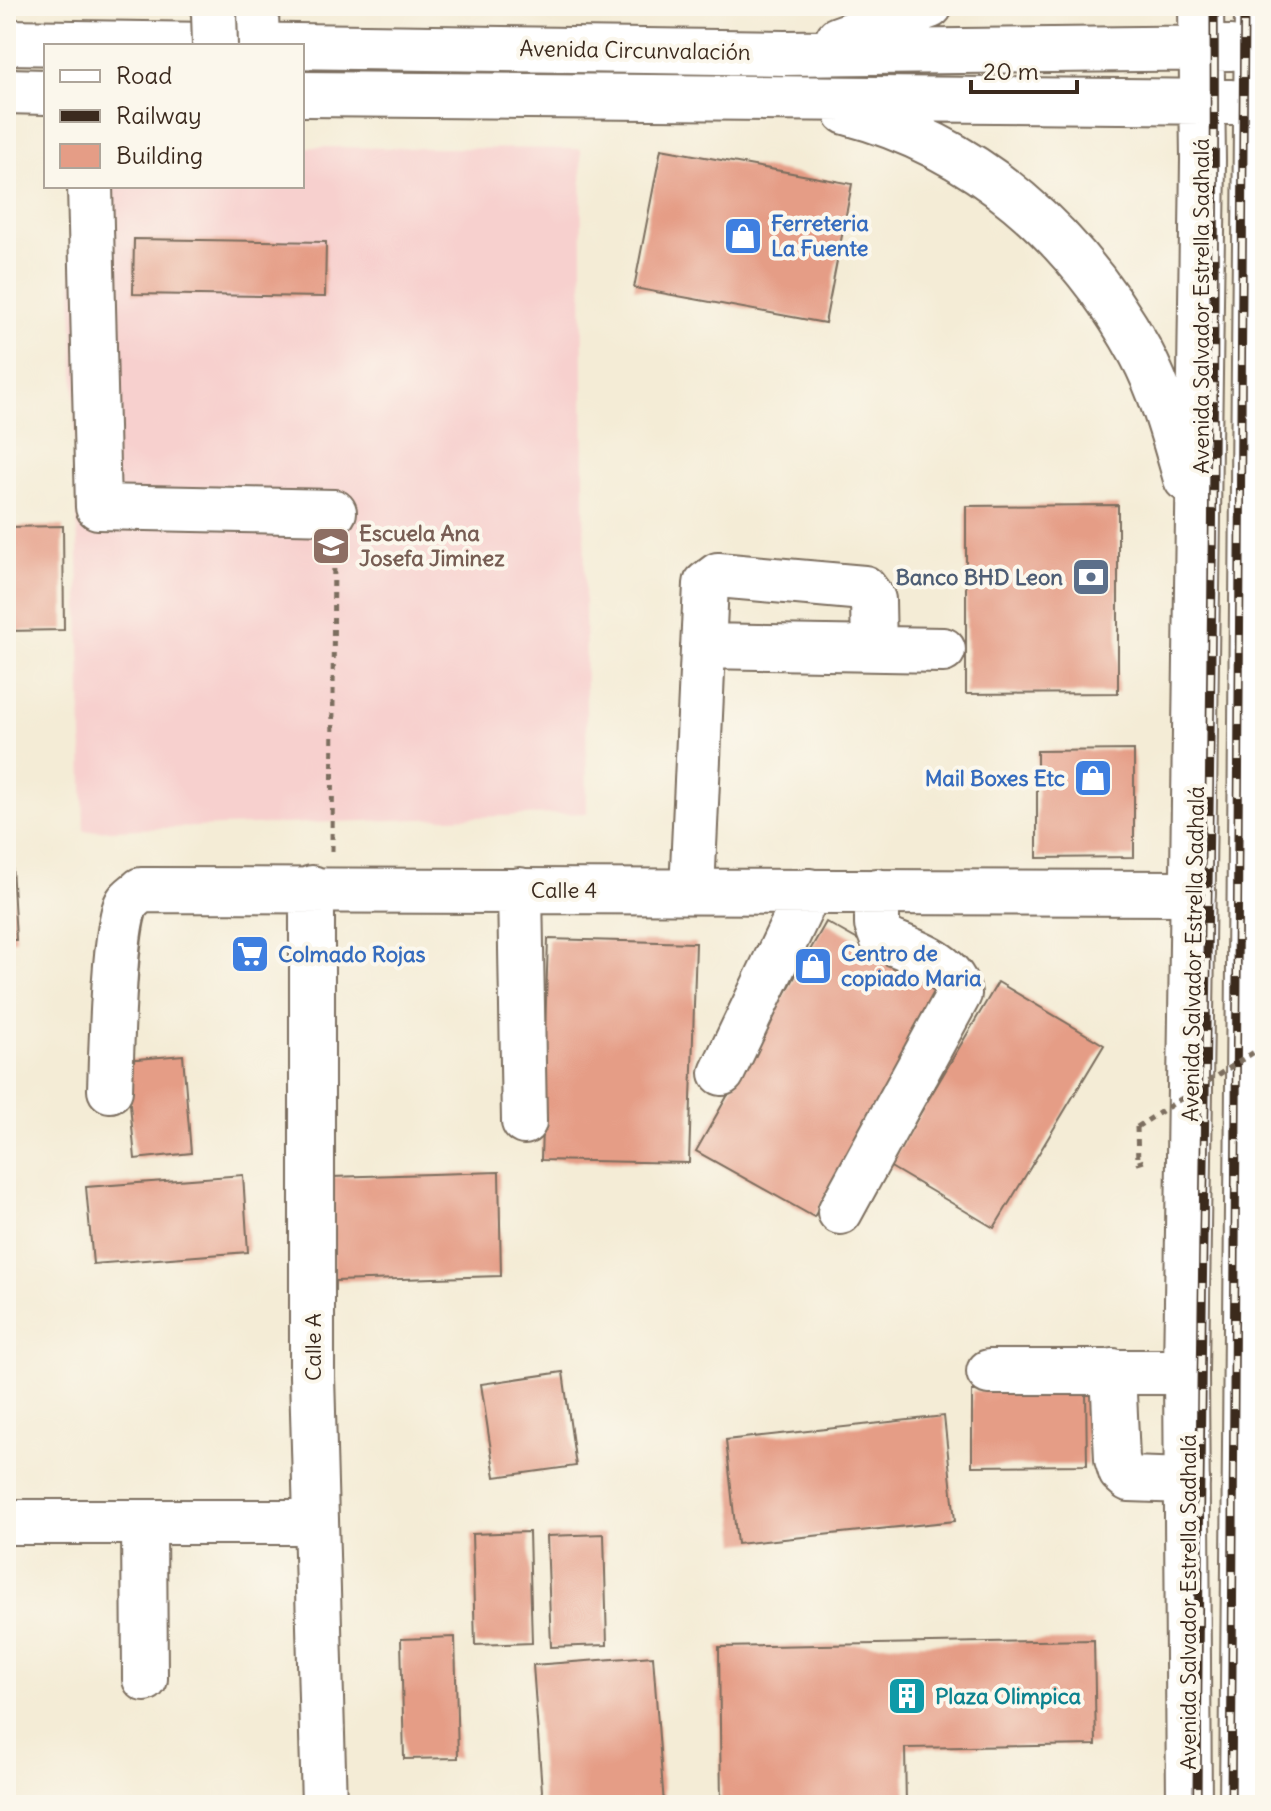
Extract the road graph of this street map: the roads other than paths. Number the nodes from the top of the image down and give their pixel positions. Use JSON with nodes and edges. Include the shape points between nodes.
{"nodes":[{"id":1,"x":930,"y":6,"type":"edge"},
{"id":2,"x":1201,"y":27,"type":"edge"},
{"id":3,"x":229,"y":34,"type":"edge"},
{"id":4,"x":1259,"y":34,"type":"edge"},
{"id":5,"x":6,"y":42,"type":"edge"},
{"id":6,"x":785,"y":53,"type":"junction"},
{"id":7,"x":6,"y":91,"type":"edge"},
{"id":8,"x":44,"y":92,"type":"edge"},
{"id":9,"x":304,"y":94,"type":"edge"},
{"id":10,"x":787,"y":97,"type":"junction"},
{"id":11,"x":1201,"y":102,"type":"junction"},
{"id":12,"x":1260,"y":102,"type":"edge"},
{"id":13,"x":90,"y":188,"type":"edge"},
{"id":14,"x":1265,"y":474,"type":"edge"},
{"id":15,"x":334,"y":512,"type":"road end"},
{"id":16,"x":1251,"y":521,"type":"junction"},
{"id":17,"x":1199,"y":524,"type":"junction"},
{"id":18,"x":703,"y":646,"type":"junction"},
{"id":19,"x":874,"y":649,"type":"junction"},
{"id":20,"x":943,"y":650,"type":"dead end"},
{"id":21,"x":1258,"y":766,"type":"edge"},
{"id":22,"x":322,"y":888,"type":"junction"},
{"id":23,"x":520,"y":890,"type":"junction"},
{"id":24,"x":692,"y":891,"type":"junction"},
{"id":25,"x":809,"y":891,"type":"junction"},
{"id":26,"x":877,"y":891,"type":"junction"},
{"id":27,"x":1193,"y":893,"type":"junction"},
{"id":28,"x":722,"y":1073,"type":"dead end"},
{"id":29,"x":110,"y":1090,"type":"dead end"},
{"id":30,"x":524,"y":1122,"type":"dead end"},
{"id":31,"x":840,"y":1212,"type":"dead end"},
{"id":32,"x":1113,"y":1371,"type":"junction"},
{"id":33,"x":989,"y":1372,"type":"dead end"},
{"id":34,"x":1186,"y":1372,"type":"junction"},
{"id":35,"x":1187,"y":1481,"type":"junction"},
{"id":36,"x":1254,"y":1515,"type":"edge"},
{"id":37,"x":6,"y":1522,"type":"edge"},
{"id":38,"x":144,"y":1522,"type":"junction"},
{"id":39,"x":316,"y":1522,"type":"junction"},
{"id":40,"x":1254,"y":1599,"type":"edge"},
{"id":41,"x":145,"y":1679,"type":"dead end"},
{"id":42,"x":1250,"y":1800,"type":"edge"},
{"id":43,"x":324,"y":1805,"type":"edge"},
{"id":44,"x":1189,"y":1805,"type":"edge"}],
"edges":[{"from":1,"to":6,"type":"main road"},
{"from":2,"to":4,"type":"main road","name":"Avenida Circunvalación"},
{"from":2,"to":6,"type":"main road","name":"Avenida Circunvalación"},
{"from":2,"to":11,"type":"main road","name":"Avenida Salvador Estrella Sadhalá"},
{"from":3,"to":5,"type":"main road","name":"Avenida Circunvalación"},
{"from":3,"to":6,"type":"main road","name":"Avenida Circunvalación"},
{"from":4,"to":12,"type":"main road"},
{"from":7,"to":8,"type":"main road"},
{"from":9,"to":10,"type":"main road","name":"Avenida Circunvalación"},
{"from":10,"to":11,"type":"main road","name":"Avenida Circunvalación"},
{"from":10,"to":17,"type":"main road","via":[[886,123],[954,153],[1033,213],[1089,270],[1142,355],[1172,429]]},
{"from":11,"to":12,"type":"main road","name":"Avenida Circunvalación"},
{"from":11,"to":17,"type":"main road","name":"Avenida Salvador Estrella Sadhalá"},
{"from":12,"to":16,"type":"main road"},
{"from":13,"to":15,"type":"main road","via":[[98,507]]},
{"from":14,"to":16,"type":"main road"},
{"from":16,"to":21,"type":"main road"},
{"from":17,"to":27,"type":"main road","name":"Avenida Salvador Estrella Sadhalá"},
{"from":18,"to":19,"type":"main road"},
{"from":18,"to":19,"type":"main road","via":[[706,584],[718,575],[864,588],[873,600]]},
{"from":18,"to":24,"type":"main road"},
{"from":19,"to":20,"type":"main road"},
{"from":21,"to":36,"type":"main road"},
{"from":22,"to":23,"type":"main road","name":"Calle 4"},
{"from":22,"to":29,"type":"main road","name":"Calle 4","via":[[141,890],[126,904]]},
{"from":22,"to":39,"type":"main road","name":"Calle A","via":[[312,1376]]},
{"from":23,"to":24,"type":"main road","name":"Calle 4"},
{"from":23,"to":30,"type":"main road"},
{"from":24,"to":25,"type":"main road","name":"Calle 4"},
{"from":25,"to":26,"type":"main road","name":"Calle 4"},
{"from":25,"to":28,"type":"main road"},
{"from":26,"to":27,"type":"main road","name":"Calle 4"},
{"from":26,"to":31,"type":"main road","via":[[882,938],[939,965],[956,979],[959,994]]},
{"from":27,"to":34,"type":"main road","name":"Avenida Salvador Estrella Sadhalá"},
{"from":32,"to":33,"type":"main road"},
{"from":32,"to":34,"type":"main road"},
{"from":32,"to":35,"type":"main road","via":[[1121,1472],[1129,1479]]},
{"from":34,"to":35,"type":"main road","name":"Avenida Salvador Estrella Sadhalá"},
{"from":35,"to":44,"type":"main road","name":"Avenida Salvador Estrella Sadhalá"},
{"from":36,"to":40,"type":"main road"},
{"from":37,"to":38,"type":"main road"},
{"from":38,"to":39,"type":"main road"},
{"from":38,"to":41,"type":"main road"},
{"from":39,"to":43,"type":"main road","name":"Calle A"},
{"from":40,"to":42,"type":"main road"}]}
